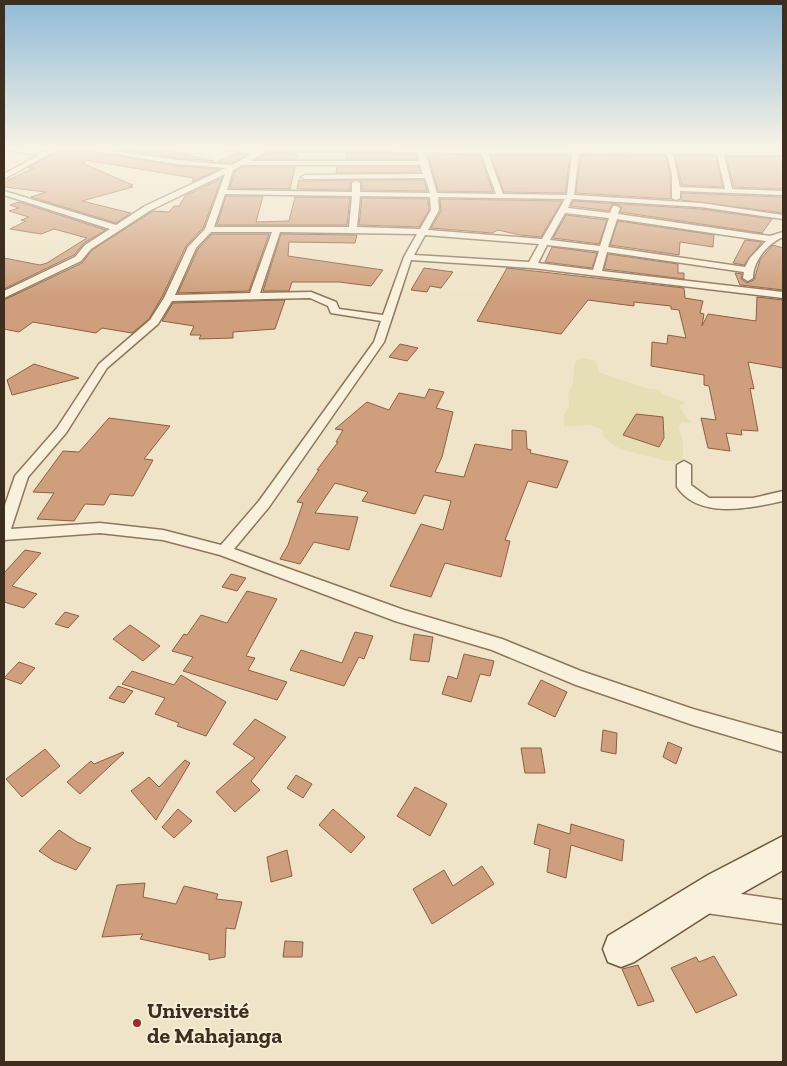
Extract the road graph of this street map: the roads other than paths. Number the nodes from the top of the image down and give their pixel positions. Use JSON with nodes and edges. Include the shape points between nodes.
{"nodes":[{"id":1,"x":21,"y":197,"type":"edge"},
{"id":2,"x":171,"y":197,"type":"edge"},
{"id":3,"x":220,"y":197,"type":"edge"},
{"id":4,"x":355,"y":197,"type":"edge"},
{"id":5,"x":434,"y":197,"type":"edge"},
{"id":6,"x":552,"y":197,"type":"edge"},
{"id":7,"x":570,"y":197,"type":"junction"},
{"id":8,"x":677,"y":197,"type":"edge"},
{"id":9,"x":769,"y":197,"type":"edge"},
{"id":10,"x":618,"y":201,"type":"junction"},
{"id":11,"x":783,"y":202,"type":"edge"},
{"id":12,"x":676,"y":203,"type":"junction"},
{"id":13,"x":562,"y":210,"type":"junction"},
{"id":14,"x":614,"y":216,"type":"junction"},
{"id":15,"x":783,"y":218,"type":"edge"},
{"id":16,"x":117,"y":228,"type":"junction"},
{"id":17,"x":353,"y":229,"type":"junction"},
{"id":18,"x":209,"y":230,"type":"junction"},
{"id":19,"x":277,"y":230,"type":"junction"},
{"id":20,"x":422,"y":232,"type":"junction"},
{"id":21,"x":783,"y":234,"type":"edge"},
{"id":22,"x":771,"y":239,"type":"junction"},
{"id":23,"x":544,"y":243,"type":"junction"},
{"id":24,"x":604,"y":251,"type":"junction"},
{"id":25,"x":408,"y":257,"type":"junction"},
{"id":26,"x":532,"y":266,"type":"junction"},
{"id":27,"x":748,"y":270,"type":"junction"},
{"id":28,"x":596,"y":274,"type":"junction"},
{"id":29,"x":748,"y":290,"type":"junction"},
{"id":30,"x":4,"y":295,"type":"edge"},
{"id":31,"x":254,"y":296,"type":"junction"},
{"id":32,"x":783,"y":296,"type":"edge"},
{"id":33,"x":169,"y":298,"type":"junction"},
{"id":34,"x":387,"y":319,"type":"junction"},
{"id":35,"x":684,"y":465,"type":"dead end"},
{"id":36,"x":783,"y":496,"type":"edge"},
{"id":37,"x":4,"y":528,"type":"edge"},
{"id":38,"x":4,"y":535,"type":"edge"},
{"id":39,"x":224,"y":551,"type":"junction"},
{"id":40,"x":783,"y":743,"type":"edge"},
{"id":41,"x":783,"y":852,"type":"edge"},
{"id":42,"x":701,"y":900,"type":"junction"},
{"id":43,"x":783,"y":912,"type":"edge"},
{"id":44,"x":621,"y":949,"type":"dead end"}],
"edges":[{"from":1,"to":16,"type":"street","via":[[94,224]]},
{"from":2,"to":16,"type":"street"},
{"from":3,"to":18,"type":"street"},
{"from":4,"to":17,"type":"street"},
{"from":5,"to":20,"type":"street","via":[[435,210]]},
{"from":6,"to":7,"type":"street"},
{"from":7,"to":10,"type":"street"},
{"from":7,"to":13,"type":"street"},
{"from":8,"to":12,"type":"street"},
{"from":9,"to":11,"type":"street"},
{"from":10,"to":12,"type":"street"},
{"from":10,"to":14,"type":"street"},
{"from":12,"to":15,"type":"street"},
{"from":13,"to":14,"type":"street"},
{"from":13,"to":23,"type":"street"},
{"from":14,"to":22,"type":"street"},
{"from":14,"to":24,"type":"street"},
{"from":16,"to":30,"type":"street","via":[[88,247],[78,259]]},
{"from":17,"to":19,"type":"street"},
{"from":17,"to":20,"type":"street"},
{"from":18,"to":19,"type":"street"},
{"from":18,"to":33,"type":"street","via":[[192,247]]},
{"from":19,"to":31,"type":"street"},
{"from":20,"to":23,"type":"street"},
{"from":20,"to":25,"type":"street"},
{"from":21,"to":22,"type":"street"},
{"from":22,"to":27,"type":"street","via":[[756,254]]},
{"from":23,"to":24,"type":"street"},
{"from":23,"to":26,"type":"street"},
{"from":24,"to":27,"type":"street"},
{"from":24,"to":28,"type":"street"},
{"from":25,"to":26,"type":"street"},
{"from":25,"to":34,"type":"street"},
{"from":26,"to":28,"type":"street"},
{"from":27,"to":29,"type":"street"},
{"from":28,"to":29,"type":"street"},
{"from":29,"to":32,"type":"street"},
{"from":31,"to":33,"type":"street"},
{"from":31,"to":34,"type":"street","via":[[311,295],[332,304],[335,311]]},
{"from":33,"to":37,"type":"street","via":[[154,322],[103,366],[62,430],[22,476]]},
{"from":34,"to":39,"type":"street","via":[[379,342],[264,504]]},
{"from":35,"to":36,"type":"street","via":[[684,487],[706,503],[753,503]]},
{"from":38,"to":39,"type":"street","via":[[100,528],[163,536]]},
{"from":39,"to":40,"type":"street","via":[[402,616],[496,644],[576,677]]},
{"from":41,"to":42,"type":"street"},
{"from":42,"to":43,"type":"street"},
{"from":42,"to":44,"type":"street"}]}
